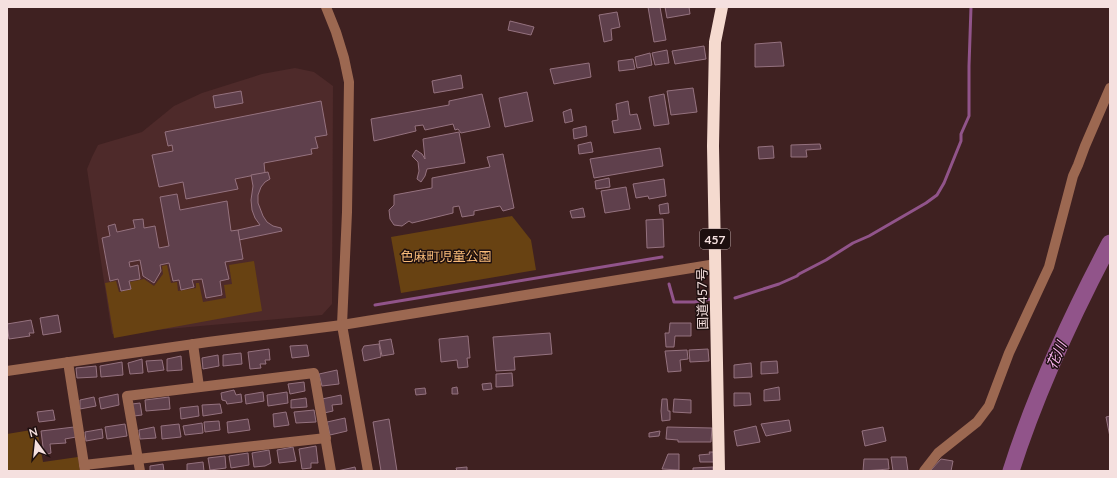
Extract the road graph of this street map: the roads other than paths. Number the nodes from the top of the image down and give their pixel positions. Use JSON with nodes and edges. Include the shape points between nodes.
{"nodes":[{"id":1,"x":326,"y":7,"type":"edge"},
{"id":2,"x":722,"y":7,"type":"edge"},
{"id":3,"x":1110,"y":88,"type":"edge"},
{"id":4,"x":716,"y":264,"type":"junction"},
{"id":5,"x":342,"y":325,"type":"junction"},
{"id":6,"x":192,"y":344,"type":"junction"},
{"id":7,"x":68,"y":362,"type":"junction"},
{"id":8,"x":7,"y":371,"type":"edge"},
{"id":9,"x":199,"y":388,"type":"junction"},
{"id":10,"x":326,"y":438,"type":"junction"},
{"id":11,"x":138,"y":459,"type":"junction"},
{"id":12,"x":85,"y":468,"type":"edge"},
{"id":13,"x":140,"y":471,"type":"edge"},
{"id":14,"x":331,"y":471,"type":"edge"},
{"id":15,"x":368,"y":471,"type":"edge"},
{"id":16,"x":719,"y":471,"type":"edge"},
{"id":17,"x":924,"y":471,"type":"edge"}],
"edges":[{"from":1,"to":5,"type":"street","via":[[344,58],[349,82]]},
{"from":2,"to":4,"type":"highway","name":"国道457号","number":"457","via":[[715,42],[714,65]]},
{"from":3,"to":17,"type":"street","via":[[1073,176],[1048,267],[1009,353],[989,406],[977,422],[938,453]]},
{"from":4,"to":5,"type":"street"},
{"from":4,"to":16,"type":"highway","name":"国道457号","number":"457"},
{"from":5,"to":6,"type":"street"},
{"from":5,"to":15,"type":"street"},
{"from":6,"to":7,"type":"street"},
{"from":6,"to":9,"type":"street"},
{"from":7,"to":8,"type":"street"},
{"from":7,"to":12,"type":"street"},
{"from":9,"to":10,"type":"street","via":[[314,373]]},
{"from":9,"to":11,"type":"street","via":[[127,396]]},
{"from":10,"to":11,"type":"street"},
{"from":10,"to":14,"type":"street"},
{"from":11,"to":12,"type":"street"},
{"from":11,"to":13,"type":"street"}]}
